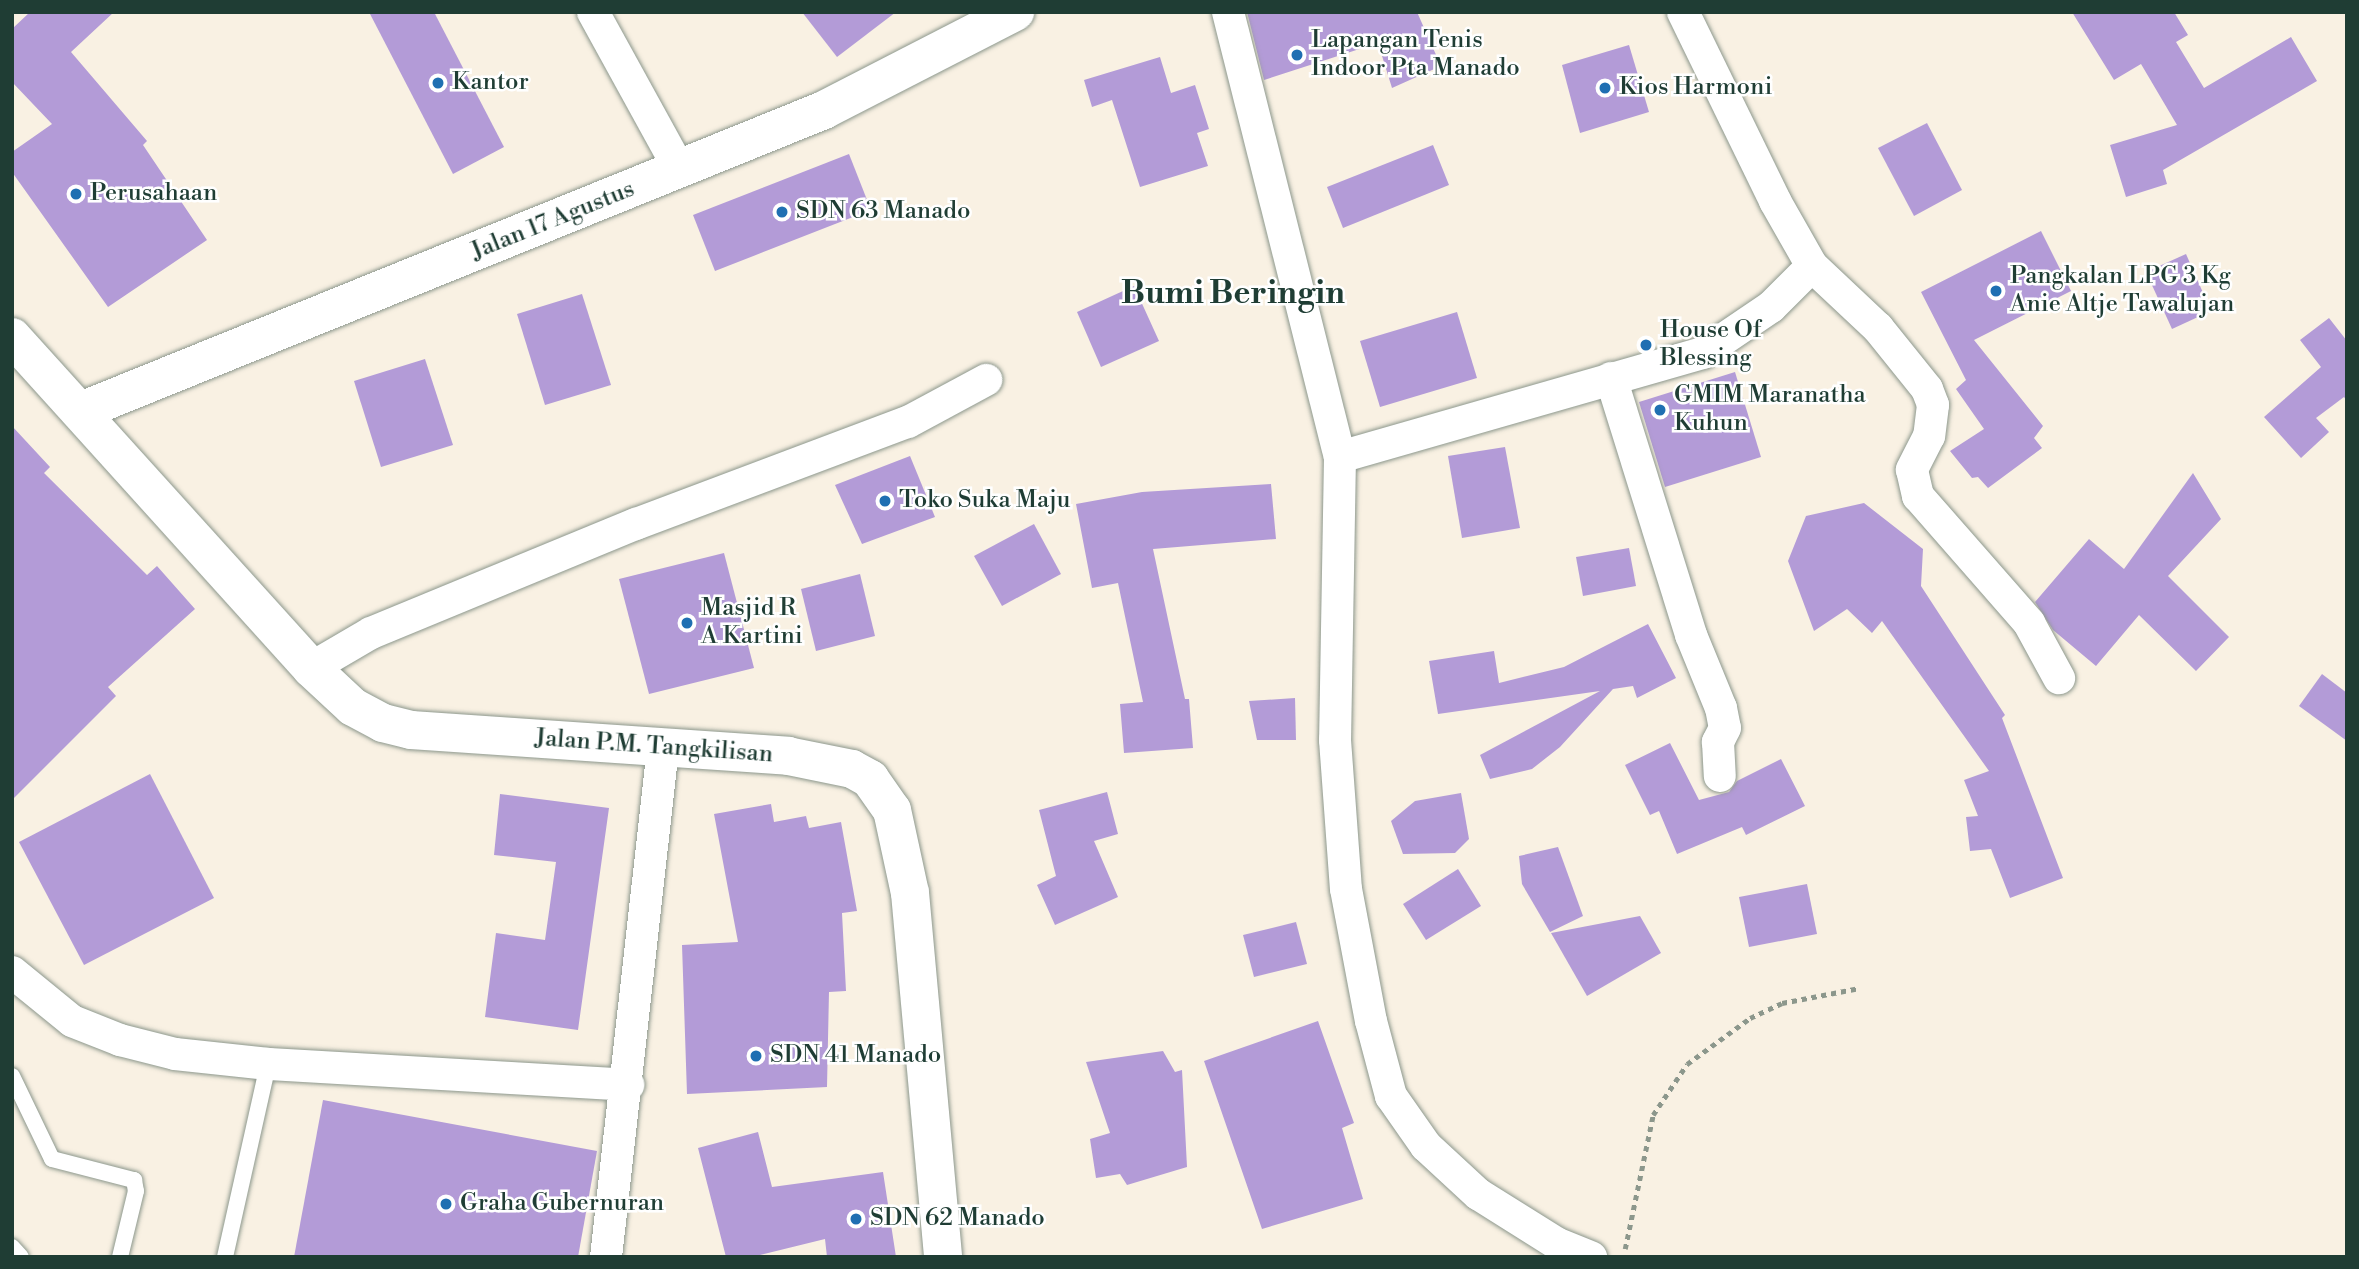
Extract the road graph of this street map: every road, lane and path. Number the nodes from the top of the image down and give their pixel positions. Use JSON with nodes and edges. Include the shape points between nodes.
{"nodes":[{"id":1,"x":593,"y":12,"type":"edge"},
{"id":2,"x":1016,"y":12,"type":"edge"},
{"id":3,"x":1228,"y":12,"type":"edge"},
{"id":4,"x":1683,"y":12,"type":"edge"},
{"id":5,"x":680,"y":170,"type":"junction"},
{"id":6,"x":1812,"y":266,"type":"junction"},
{"id":7,"x":12,"y":337,"type":"edge"},
{"id":8,"x":1611,"y":378,"type":"junction"},
{"id":9,"x":986,"y":380,"type":"dead end"},
{"id":10,"x":81,"y":411,"type":"junction"},
{"id":11,"x":1340,"y":457,"type":"junction"},
{"id":12,"x":311,"y":668,"type":"junction"},
{"id":13,"x":2059,"y":678,"type":"dead end"},
{"id":14,"x":663,"y":748,"type":"junction"},
{"id":15,"x":1720,"y":776,"type":"dead end"},
{"id":16,"x":12,"y":972,"type":"edge"},
{"id":17,"x":1860,"y":988,"type":"dead end"},
{"id":18,"x":268,"y":1064,"type":"junction"},
{"id":19,"x":12,"y":1076,"type":"edge"},
{"id":20,"x":628,"y":1085,"type":"junction"},
{"id":21,"x":12,"y":1247,"type":"edge"},
{"id":22,"x":20,"y":1257,"type":"edge"},
{"id":23,"x":120,"y":1257,"type":"edge"},
{"id":24,"x":225,"y":1257,"type":"edge"},
{"id":25,"x":606,"y":1257,"type":"edge"},
{"id":26,"x":943,"y":1257,"type":"edge"},
{"id":27,"x":1591,"y":1257,"type":"edge"},
{"id":28,"x":1623,"y":1257,"type":"edge"}],
"edges":[{"from":1,"to":5,"type":"street"},
{"from":2,"to":5,"type":"street","name":"Jalan 17 Agustus","via":[[824,110]]},
{"from":3,"to":11,"type":"street"},
{"from":4,"to":6,"type":"street","via":[[1774,201]]},
{"from":5,"to":10,"type":"street","name":"Jalan 17 Agustus"},
{"from":6,"to":8,"type":"street","via":[[1772,307],[1703,353]]},
{"from":6,"to":13,"type":"street","via":[[1878,328],[1927,389],[1933,405],[1929,436],[1915,458],[1912,481],[1918,496],[2029,623]]},
{"from":7,"to":10,"type":"street","name":"Jalan P.M. Tangkilisan"},
{"from":8,"to":11,"type":"street"},
{"from":8,"to":15,"type":"street","via":[[1691,635],[1721,708],[1725,728],[1718,742]]},
{"from":9,"to":12,"type":"street","via":[[908,422],[636,524],[371,633]]},
{"from":10,"to":12,"type":"street","name":"Jalan P.M. Tangkilisan"},
{"from":11,"to":27,"type":"street","via":[[1335,740],[1346,889],[1371,1021],[1391,1096],[1426,1146],[1478,1194],[1556,1243]]},
{"from":12,"to":14,"type":"street","name":"Jalan P.M. Tangkilisan","via":[[353,707],[411,730]]},
{"from":14,"to":20,"type":"street"},
{"from":14,"to":26,"type":"street","name":"Jalan P.M. Tangkilisan","via":[[788,756],[852,769],[870,779],[892,810],[910,894]]},
{"from":16,"to":18,"type":"street","via":[[72,1021],[120,1040],[174,1054]]},
{"from":17,"to":28,"type":"path","via":[[1782,1003],[1750,1018],[1687,1064],[1653,1115]]},
{"from":18,"to":20,"type":"street"},
{"from":18,"to":24,"type":"lane"},
{"from":19,"to":23,"type":"lane","via":[[52,1159],[134,1180],[136,1191]]},
{"from":20,"to":25,"type":"street"},
{"from":21,"to":22,"type":"lane"}]}
